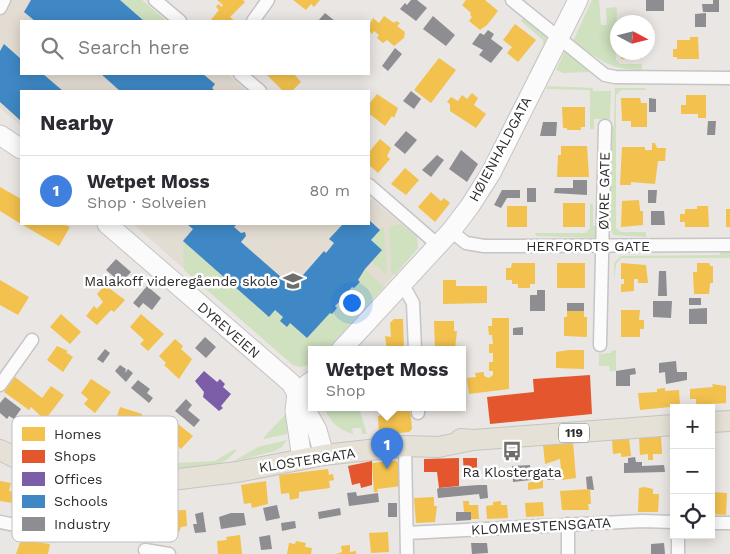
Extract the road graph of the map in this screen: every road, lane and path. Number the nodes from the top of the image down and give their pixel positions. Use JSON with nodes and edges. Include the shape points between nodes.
{"nodes":[{"id":1,"x":4,"y":0,"type":"edge"},
{"id":2,"x":155,"y":0,"type":"edge"},
{"id":3,"x":268,"y":0,"type":"edge"},
{"id":4,"x":512,"y":0,"type":"edge"},
{"id":5,"x":578,"y":0,"type":"edge"},
{"id":6,"x":0,"y":8,"type":"edge"},
{"id":7,"x":179,"y":20,"type":"edge"},
{"id":8,"x":254,"y":20,"type":"edge"},
{"id":9,"x":560,"y":36,"type":"junction"},
{"id":10,"x":241,"y":75,"type":"edge"},
{"id":11,"x":730,"y":78,"type":"edge"},
{"id":12,"x":259,"y":90,"type":"edge"},
{"id":13,"x":605,"y":126,"type":"dead end"},
{"id":14,"x":0,"y":135,"type":"edge"},
{"id":15,"x":20,"y":148,"type":"edge"},
{"id":16,"x":370,"y":186,"type":"edge"},
{"id":17,"x":108,"y":225,"type":"edge"},
{"id":18,"x":445,"y":238,"type":"junction"},
{"id":19,"x":730,"y":245,"type":"edge"},
{"id":20,"x":603,"y":246,"type":"junction"},
{"id":21,"x":402,"y":283,"type":"junction"},
{"id":22,"x":32,"y":340,"type":"dead end"},
{"id":23,"x":600,"y":345,"type":"dead end"},
{"id":24,"x":345,"y":346,"type":"edge"},
{"id":25,"x":415,"y":346,"type":"edge"},
{"id":26,"x":0,"y":385,"type":"edge"},
{"id":27,"x":304,"y":387,"type":"edge"},
{"id":28,"x":308,"y":400,"type":"edge"},
{"id":29,"x":311,"y":411,"type":"edge"},
{"id":30,"x":730,"y":421,"type":"edge"},
{"id":31,"x":715,"y":422,"type":"edge"},
{"id":32,"x":670,"y":425,"type":"edge"},
{"id":33,"x":406,"y":446,"type":"junction"},
{"id":34,"x":0,"y":450,"type":"edge"},
{"id":35,"x":12,"y":456,"type":"edge"},
{"id":36,"x":324,"y":456,"type":"junction"},
{"id":37,"x":302,"y":459,"type":"junction"},
{"id":38,"x":178,"y":479,"type":"edge"},
{"id":39,"x":670,"y":522,"type":"edge"},
{"id":40,"x":715,"y":523,"type":"edge"},
{"id":41,"x":730,"y":523,"type":"edge"},
{"id":42,"x":568,"y":524,"type":"junction"},
{"id":43,"x":407,"y":533,"type":"junction"},
{"id":44,"x":678,"y":539,"type":"edge"},
{"id":45,"x":145,"y":550,"type":"dead end"},
{"id":46,"x":169,"y":554,"type":"edge"},
{"id":47,"x":408,"y":554,"type":"edge"},
{"id":48,"x":568,"y":554,"type":"edge"},
{"id":49,"x":678,"y":554,"type":"edge"}],
"edges":[{"from":1,"to":6,"type":"street"},
{"from":2,"to":7,"type":"street"},
{"from":3,"to":8,"type":"street"},
{"from":4,"to":9,"type":"street"},
{"from":5,"to":9,"type":"street","name":"HØIENHALDGATA"},
{"from":9,"to":11,"type":"street","via":[[605,75]]},
{"from":9,"to":18,"type":"street","name":"HØIENHALDGATA","via":[[491,173]]},
{"from":10,"to":12,"type":"street"},
{"from":13,"to":20,"type":"street","name":"ØVRE GATE"},
{"from":14,"to":15,"type":"street"},
{"from":16,"to":18,"type":"street","name":"HERFORDTS GATE"},
{"from":17,"to":27,"type":"street","name":"DYREVEIEN","via":[[291,383]]},
{"from":18,"to":20,"type":"street","name":"HERFORDTS GATE","via":[[471,245]]},
{"from":18,"to":21,"type":"street","name":"HØIENHALDGATA"},
{"from":19,"to":20,"type":"street","name":"HERFORDTS GATE"},
{"from":20,"to":23,"type":"street","name":"ØVRE GATE"},
{"from":21,"to":24,"type":"street","name":"HØIENHALDGATA"},
{"from":21,"to":25,"type":"street","via":[[413,303]]},
{"from":22,"to":26,"type":"street"},
{"from":27,"to":28,"type":"street","name":"DYREVEIEN"},
{"from":27,"to":37,"type":"street","via":[[296,411]]},
{"from":29,"to":36,"type":"street","name":"DYREVEIEN"},
{"from":30,"to":31,"type":"main road"},
{"from":32,"to":33,"type":"main road","name":"KLOSTERGATA","number":"119","via":[[473,440],[432,438]]},
{"from":33,"to":36,"type":"main road","name":"KLOSTERGATA","number":"119"},
{"from":33,"to":43,"type":"street"},
{"from":34,"to":35,"type":"main road","name":"KLOSTERGATA","number":"119"},
{"from":36,"to":37,"type":"main road","name":"KLOSTERGATA","number":"119"},
{"from":37,"to":38,"type":"main road","name":"KLOSTERGATA","number":"119"},
{"from":39,"to":42,"type":"street","name":"KLOMMESTENSGATA"},
{"from":40,"to":41,"type":"street"},
{"from":42,"to":43,"type":"street","name":"KLOMMESTENSGATA"},
{"from":42,"to":48,"type":"street"},
{"from":43,"to":47,"type":"street"},
{"from":44,"to":49,"type":"street"},
{"from":45,"to":46,"type":"street"}]}
